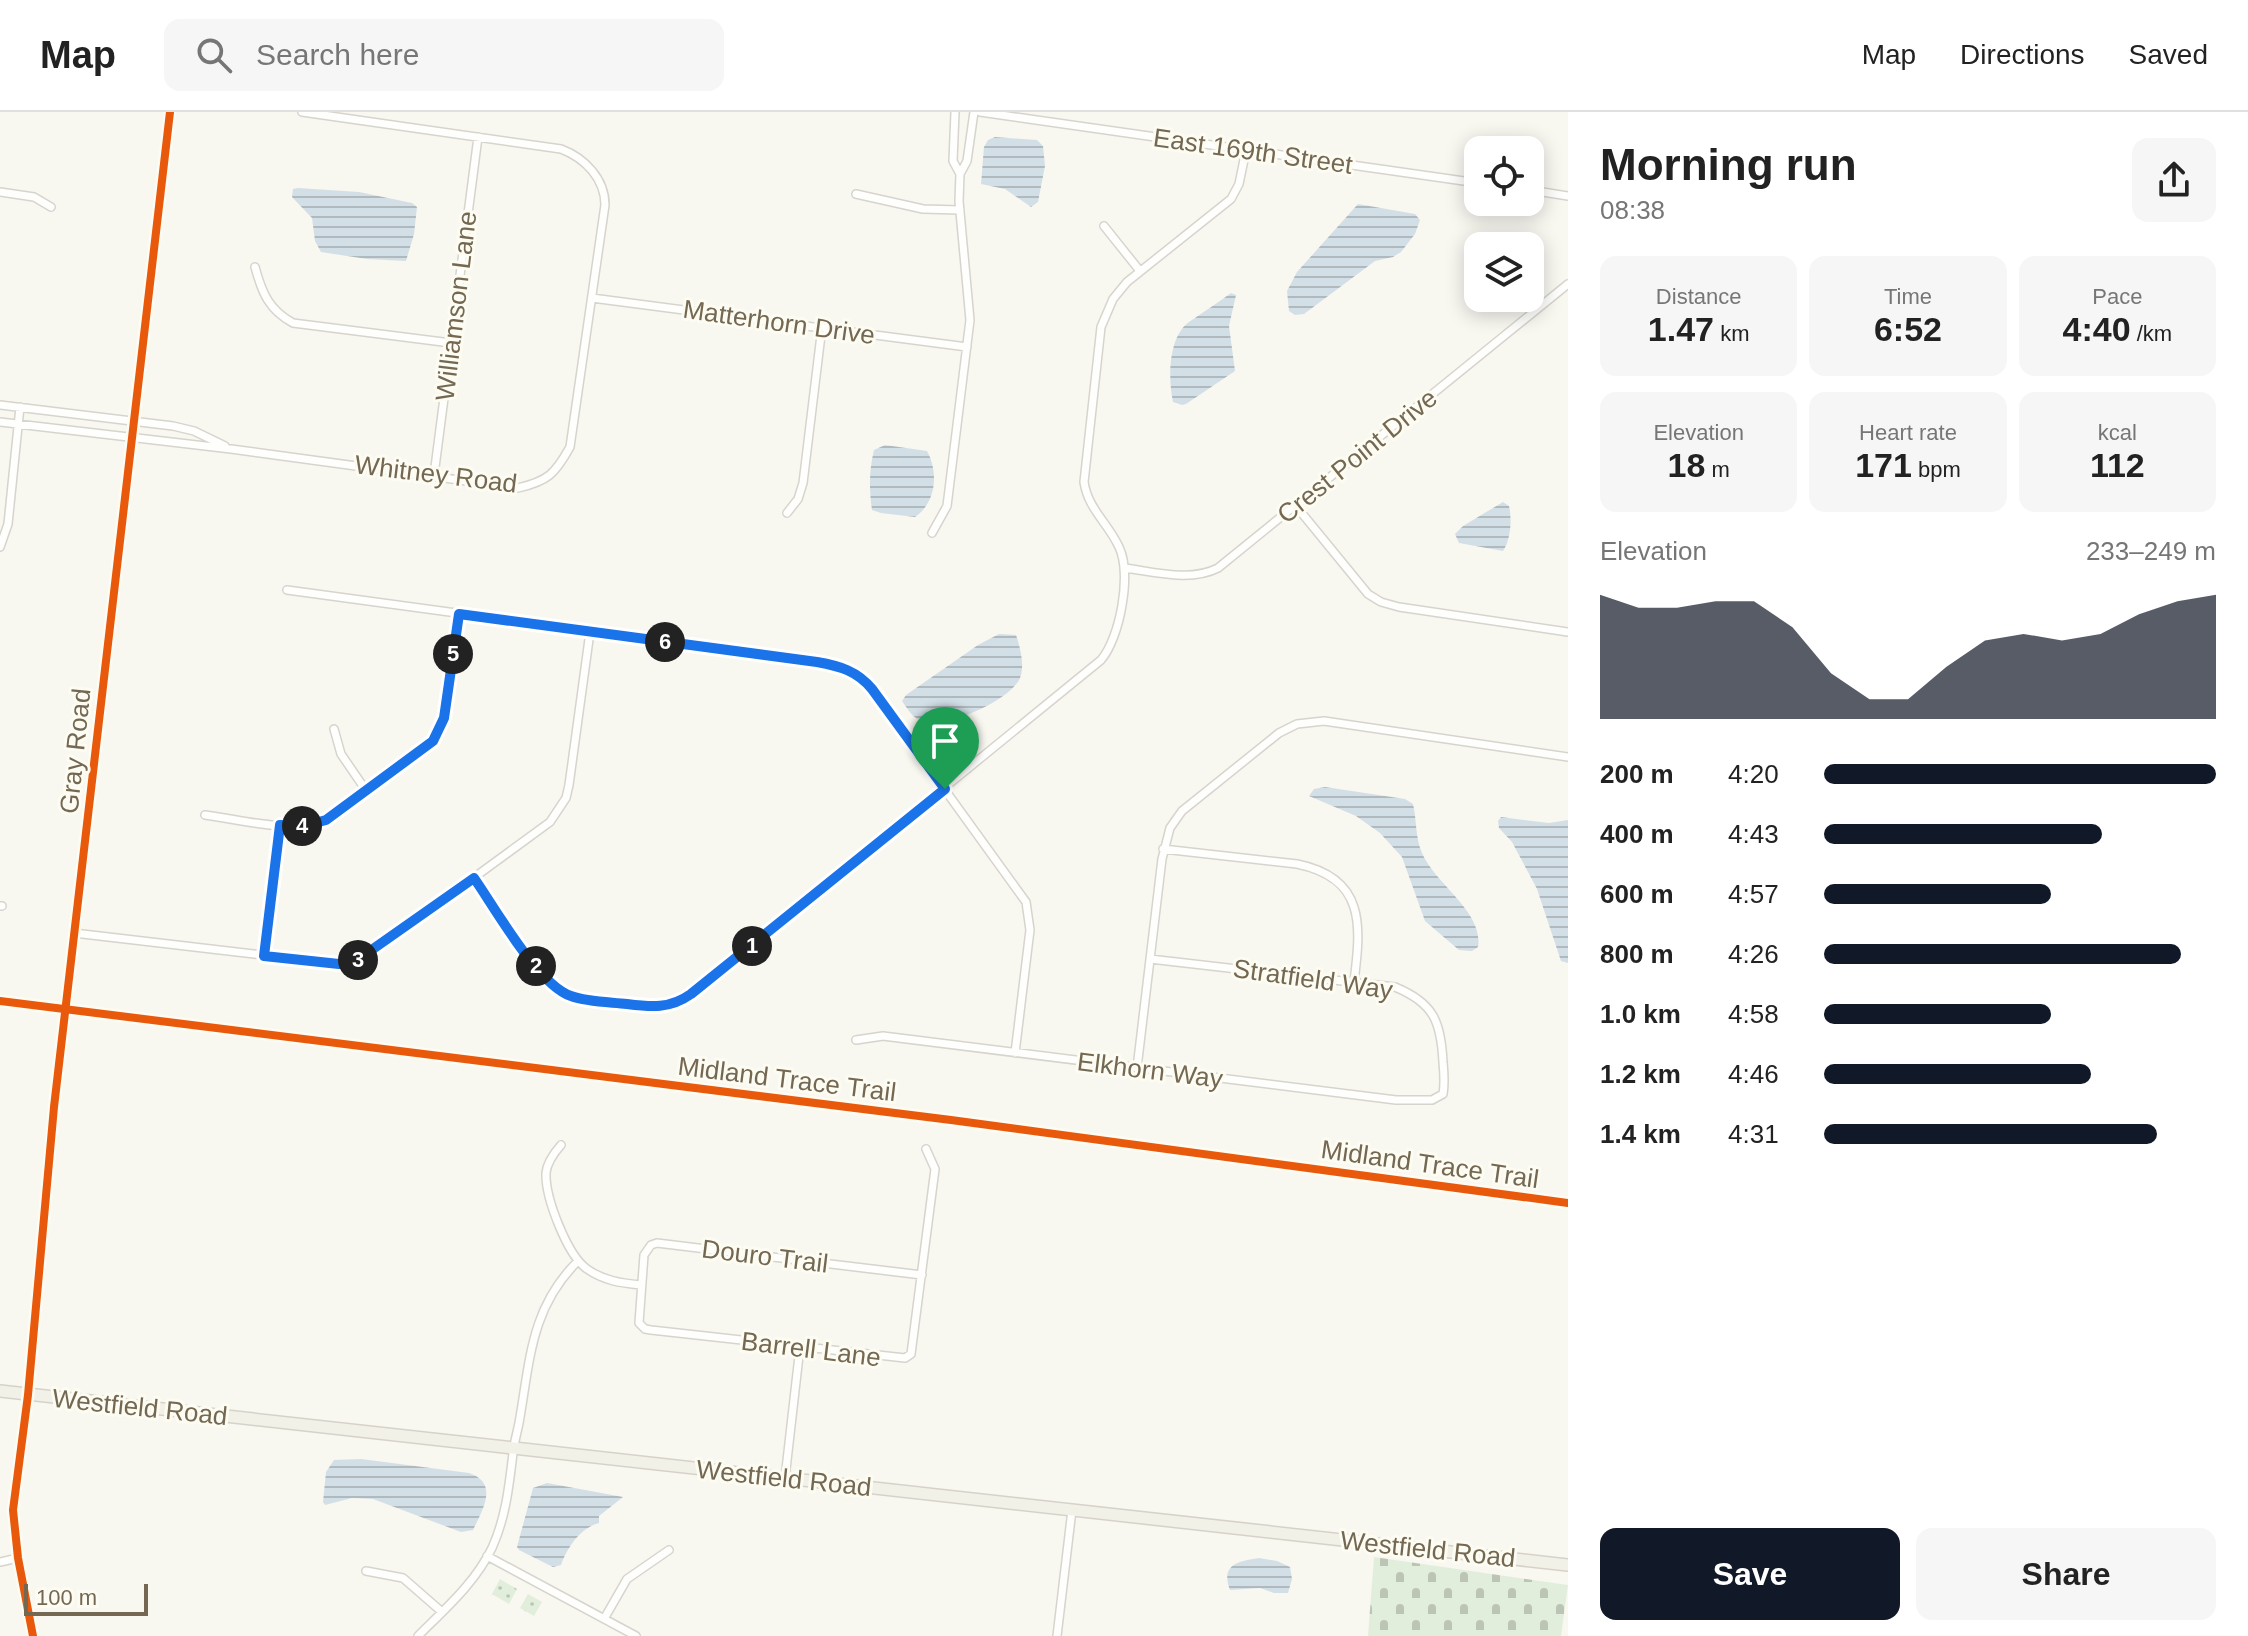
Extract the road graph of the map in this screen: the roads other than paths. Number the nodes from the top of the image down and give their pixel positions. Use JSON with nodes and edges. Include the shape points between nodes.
{"nodes":[{"id":1,"x":170,"y":112,"type":"edge"},
{"id":2,"x":302,"y":112,"type":"edge"},
{"id":3,"x":955,"y":112,"type":"edge"},
{"id":4,"x":977,"y":112,"type":"edge"},
{"id":5,"x":478,"y":137,"type":"junction"},
{"id":6,"x":1246,"y":150,"type":"junction"},
{"id":7,"x":960,"y":174,"type":"junction"},
{"id":8,"x":1464,"y":181,"type":"edge"},
{"id":9,"x":0,"y":192,"type":"edge"},
{"id":10,"x":1544,"y":192,"type":"edge"},
{"id":11,"x":856,"y":194,"type":"dead end"},
{"id":12,"x":1568,"y":196,"type":"edge"},
{"id":13,"x":51,"y":207,"type":"dead end"},
{"id":14,"x":960,"y":210,"type":"junction"},
{"id":15,"x":1104,"y":226,"type":"dead end"},
{"id":16,"x":255,"y":267,"type":"dead end"},
{"id":17,"x":1140,"y":271,"type":"junction"},
{"id":18,"x":1568,"y":284,"type":"edge"},
{"id":19,"x":592,"y":298,"type":"junction"},
{"id":20,"x":822,"y":327,"type":"junction"},
{"id":21,"x":451,"y":343,"type":"junction"},
{"id":22,"x":967,"y":347,"type":"junction"},
{"id":23,"x":0,"y":405,"type":"edge"},
{"id":24,"x":20,"y":407,"type":"junction"},
{"id":25,"x":133,"y":420,"type":"junction"},
{"id":26,"x":0,"y":422,"type":"edge"},
{"id":27,"x":18,"y":424,"type":"junction"},
{"id":28,"x":131,"y":436,"type":"junction"},
{"id":29,"x":231,"y":449,"type":"junction"},
{"id":30,"x":434,"y":475,"type":"junction"},
{"id":31,"x":1296,"y":506,"type":"junction"},
{"id":32,"x":787,"y":513,"type":"dead end"},
{"id":33,"x":932,"y":533,"type":"dead end"},
{"id":34,"x":0,"y":547,"type":"edge"},
{"id":35,"x":1125,"y":568,"type":"junction"},
{"id":36,"x":287,"y":590,"type":"dead end"},
{"id":37,"x":459,"y":614,"type":"junction"},
{"id":38,"x":590,"y":632,"type":"junction"},
{"id":39,"x":1568,"y":632,"type":"edge"},
{"id":40,"x":334,"y":729,"type":"dead end"},
{"id":41,"x":1568,"y":757,"type":"edge"},
{"id":42,"x":945,"y":789,"type":"junction"},
{"id":43,"x":367,"y":792,"type":"junction"},
{"id":44,"x":205,"y":815,"type":"dead end"},
{"id":45,"x":280,"y":825,"type":"junction"},
{"id":46,"x":1163,"y":849,"type":"junction"},
{"id":47,"x":474,"y":878,"type":"junction"},
{"id":48,"x":74,"y":933,"type":"junction"},
{"id":49,"x":264,"y":956,"type":"junction"},
{"id":50,"x":1150,"y":959,"type":"junction"},
{"id":51,"x":1354,"y":982,"type":"junction"},
{"id":52,"x":856,"y":1040,"type":"dead end"},
{"id":53,"x":1015,"y":1053,"type":"junction"},
{"id":54,"x":1137,"y":1068,"type":"junction"},
{"id":55,"x":1443,"y":1094,"type":"joint"},
{"id":56,"x":561,"y":1145,"type":"dead end"},
{"id":57,"x":926,"y":1149,"type":"dead end"},
{"id":58,"x":578,"y":1261,"type":"junction"},
{"id":59,"x":922,"y":1275,"type":"junction"},
{"id":60,"x":641,"y":1285,"type":"junction"},
{"id":61,"x":800,"y":1347,"type":"junction"},
{"id":62,"x":0,"y":1391,"type":"edge"},
{"id":63,"x":28,"y":1395,"type":"junction"},
{"id":64,"x":513,"y":1448,"type":"junction"},
{"id":65,"x":785,"y":1478,"type":"junction"},
{"id":66,"x":1072,"y":1510,"type":"junction"},
{"id":67,"x":669,"y":1550,"type":"dead end"},
{"id":68,"x":487,"y":1556,"type":"junction"},
{"id":69,"x":18,"y":1558,"type":"junction"},
{"id":70,"x":0,"y":1562,"type":"edge"},
{"id":71,"x":1568,"y":1565,"type":"edge"},
{"id":72,"x":366,"y":1571,"type":"dead end"},
{"id":73,"x":442,"y":1612,"type":"junction"},
{"id":74,"x":604,"y":1619,"type":"junction"},
{"id":75,"x":33,"y":1636,"type":"edge"},
{"id":76,"x":418,"y":1636,"type":"edge"},
{"id":77,"x":636,"y":1636,"type":"edge"},
{"id":78,"x":1057,"y":1636,"type":"edge"}],
"edges":[{"from":1,"to":25,"type":"street","name":"Gray Road"},
{"from":2,"to":5,"type":"street","name":"Whitney Road"},
{"from":3,"to":7,"type":"street","via":[[953,161]]},
{"from":4,"to":6,"type":"street","name":"East 169th Street"},
{"from":4,"to":7,"type":"street"},
{"from":5,"to":19,"type":"street","name":"Whitney Road","via":[[561,149],[596,174],[605,205]]},
{"from":5,"to":21,"type":"street","name":"Williamson Lane"},
{"from":6,"to":8,"type":"street","name":"East 169th Street"},
{"from":6,"to":17,"type":"street","via":[[1231,199]]},
{"from":7,"to":14,"type":"street"},
{"from":9,"to":13,"type":"street","via":[[34,197]]},
{"from":10,"to":12,"type":"street"},
{"from":11,"to":14,"type":"street","via":[[923,209]]},
{"from":14,"to":22,"type":"street","via":[[970,320]]},
{"from":15,"to":17,"type":"street"},
{"from":16,"to":21,"type":"street","via":[[263,296],[293,323]]},
{"from":17,"to":35,"type":"street","via":[[1113,299],[1101,327],[1084,476],[1088,501],[1120,548]]},
{"from":18,"to":31,"type":"street","name":"Crest Point Drive"},
{"from":19,"to":20,"type":"street","name":"Matterhorn Drive"},
{"from":19,"to":30,"type":"street","name":"Whitney Road","via":[[570,447],[559,467],[546,479],[518,488]]},
{"from":20,"to":22,"type":"street","name":"Matterhorn Drive"},
{"from":20,"to":32,"type":"street","via":[[803,483]]},
{"from":21,"to":30,"type":"street","name":"Williamson Lane"},
{"from":22,"to":33,"type":"street","via":[[947,506]]},
{"from":23,"to":24,"type":"street","name":"Whitney Road"},
{"from":24,"to":25,"type":"street","name":"Whitney Road"},
{"from":24,"to":27,"type":"street"},
{"from":25,"to":28,"type":"street","name":"Gray Road"},
{"from":25,"to":29,"type":"street","name":"Whitney Road","via":[[194,431]]},
{"from":26,"to":27,"type":"street","name":"Whitney Road"},
{"from":27,"to":28,"type":"street","name":"Whitney Road"},
{"from":27,"to":34,"type":"street","via":[[8,524]]},
{"from":28,"to":29,"type":"street","name":"Whitney Road"},
{"from":28,"to":48,"type":"street","name":"Gray Road"},
{"from":29,"to":30,"type":"street","name":"Whitney Road"},
{"from":31,"to":35,"type":"street","name":"Crest Point Drive","via":[[1210,572],[1188,576]]},
{"from":31,"to":39,"type":"street","via":[[1368,594],[1381,602]]},
{"from":35,"to":42,"type":"street","via":[[1117,635],[1109,652]]},
{"from":36,"to":37,"type":"street"},
{"from":37,"to":38,"type":"street"},
{"from":37,"to":43,"type":"street","via":[[446,711],[438,733]]},
{"from":38,"to":42,"type":"street","via":[[845,668],[872,689]]},
{"from":38,"to":47,"type":"street","via":[[566,798],[550,822]]},
{"from":40,"to":43,"type":"street","via":[[341,754]]},
{"from":41,"to":46,"type":"street","via":[[1305,722],[1279,733],[1182,811]]},
{"from":42,"to":47,"type":"street","via":[[673,1005],[573,997],[556,988]]},
{"from":42,"to":53,"type":"street","via":[[1022,894],[1029,913]]},
{"from":43,"to":45,"type":"street","via":[[319,823]]},
{"from":44,"to":45,"type":"street"},
{"from":45,"to":49,"type":"street"},
{"from":46,"to":50,"type":"street"},
{"from":46,"to":51,"type":"street","via":[[1297,864],[1332,876],[1357,911]]},
{"from":47,"to":49,"type":"street","via":[[353,963]]},
{"from":48,"to":49,"type":"street"},
{"from":48,"to":63,"type":"street","name":"Gray Road"},
{"from":50,"to":51,"type":"street","name":"Stratfield Way"},
{"from":50,"to":54,"type":"street"},
{"from":51,"to":55,"type":"street","name":"Stratfield Way","via":[[1395,987],[1431,1010],[1441,1036]]},
{"from":52,"to":53,"type":"street","name":"Elkhorn Way","via":[[883,1036]]},
{"from":53,"to":54,"type":"street","name":"Elkhorn Way"},
{"from":54,"to":55,"type":"street","name":"Elkhorn Way","via":[[1382,1098],[1432,1100]]},
{"from":56,"to":58,"type":"street","via":[[546,1171],[548,1192]]},
{"from":57,"to":59,"type":"street","name":"Barrell Lane","via":[[935,1169]]},
{"from":58,"to":60,"type":"street","via":[[599,1276]]},
{"from":58,"to":64,"type":"street","via":[[550,1295],[530,1350]]},
{"from":59,"to":60,"type":"street","name":"Douro Trail","via":[[657,1243],[644,1255]]},
{"from":59,"to":61,"type":"street","name":"Barrell Lane","via":[[911,1354],[905,1358]]},
{"from":60,"to":61,"type":"street","name":"Barrell Lane","via":[[638,1318],[645,1329]]},
{"from":61,"to":65,"type":"street"},
{"from":62,"to":63,"type":"main road","name":"Westfield Road"},
{"from":63,"to":64,"type":"main road","name":"Westfield Road"},
{"from":63,"to":69,"type":"street","name":"Gray Road","via":[[13,1510]]},
{"from":64,"to":65,"type":"main road","name":"Westfield Road"},
{"from":64,"to":68,"type":"street","via":[[505,1513]]},
{"from":65,"to":66,"type":"main road","name":"Westfield Road"},
{"from":66,"to":71,"type":"main road","name":"Westfield Road"},
{"from":66,"to":78,"type":"street"},
{"from":67,"to":74,"type":"street","via":[[627,1579]]},
{"from":68,"to":73,"type":"street"},
{"from":68,"to":74,"type":"street"},
{"from":69,"to":70,"type":"street"},
{"from":69,"to":75,"type":"street","name":"Gray Road"},
{"from":72,"to":73,"type":"street","via":[[403,1578]]},
{"from":73,"to":76,"type":"street"},
{"from":74,"to":77,"type":"street"}]}
